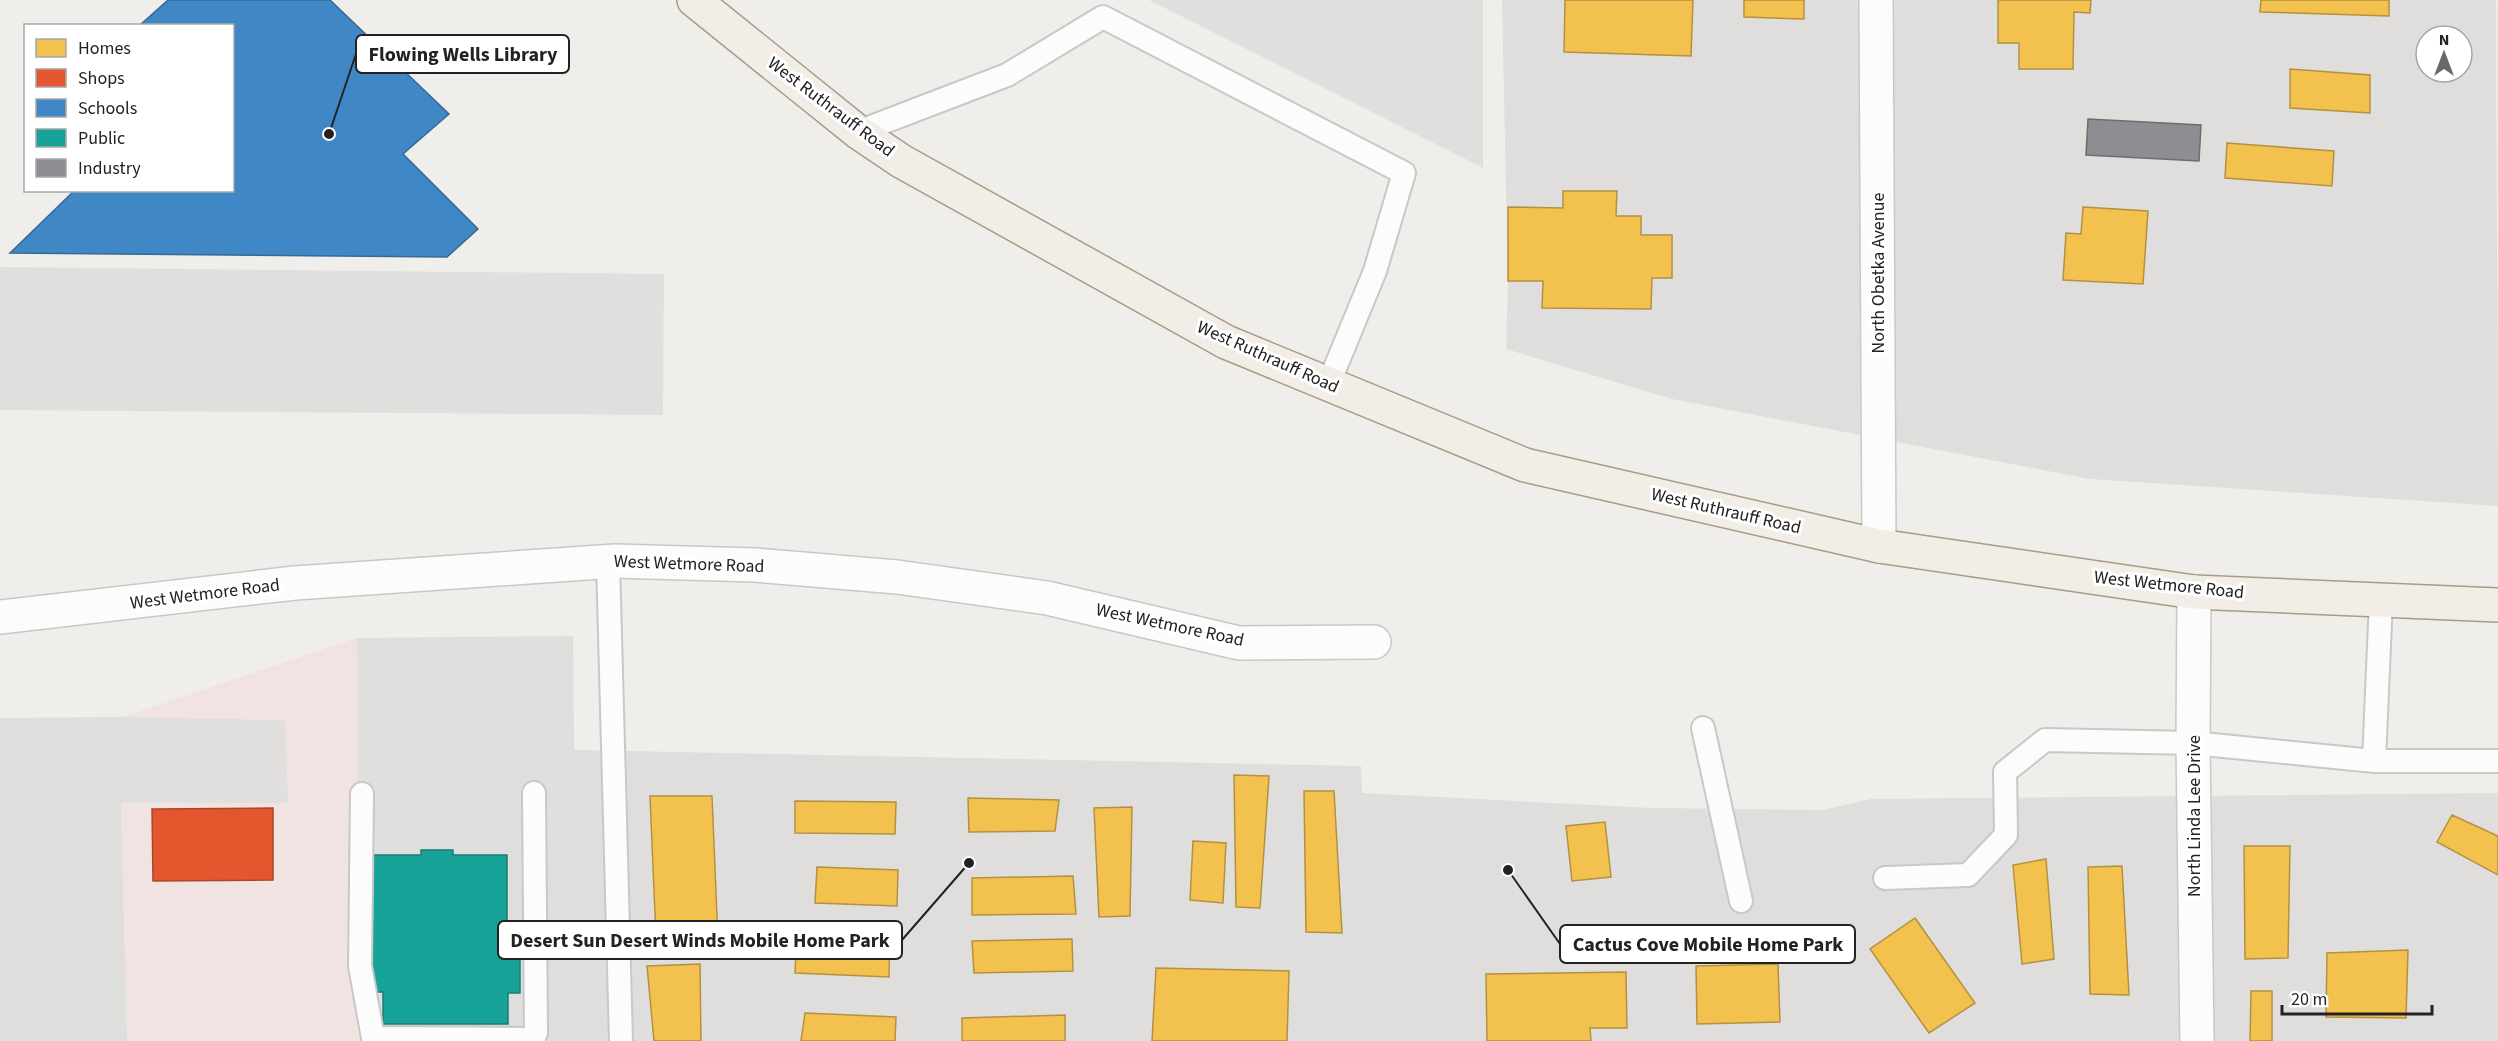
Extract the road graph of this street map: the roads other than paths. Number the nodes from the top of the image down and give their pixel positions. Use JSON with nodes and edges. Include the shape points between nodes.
{"nodes":[{"id":1,"x":694,"y":0,"type":"edge"},
{"id":2,"x":1876,"y":0,"type":"edge"},
{"id":3,"x":858,"y":132,"type":"junction"},
{"id":4,"x":1328,"y":385,"type":"junction"},
{"id":5,"x":1879,"y":546,"type":"junction"},
{"id":6,"x":608,"y":561,"type":"junction"},
{"id":7,"x":2194,"y":592,"type":"junction"},
{"id":8,"x":2381,"y":600,"type":"junction"},
{"id":9,"x":2498,"y":604,"type":"edge"},
{"id":10,"x":0,"y":617,"type":"edge"},
{"id":11,"x":1374,"y":642,"type":"dead end"},
{"id":12,"x":1703,"y":728,"type":"dead end"},
{"id":13,"x":2193,"y":743,"type":"junction"},
{"id":14,"x":2374,"y":760,"type":"junction"},
{"id":15,"x":2498,"y":760,"type":"edge"},
{"id":16,"x":534,"y":793,"type":"dead end"},
{"id":17,"x":362,"y":794,"type":"dead end"},
{"id":18,"x":1885,"y":878,"type":"dead end"},
{"id":19,"x":1742,"y":901,"type":"dead end"},
{"id":20,"x":621,"y":1041,"type":"edge"},
{"id":21,"x":2197,"y":1041,"type":"edge"}],
"edges":[{"from":1,"to":3,"type":"main road","name":"West Ruthrauff Road"},
{"from":2,"to":5,"type":"street","name":"North Obetka Avenue"},
{"from":3,"to":4,"type":"main road","name":"West Ruthrauff Road","via":[[902,161],[1226,342]]},
{"from":3,"to":4,"type":"lane","via":[[1007,75],[1103,17],[1404,172],[1375,271]]},
{"from":4,"to":5,"type":"main road","name":"West Ruthrauff Road","via":[[1525,465]]},
{"from":5,"to":7,"type":"main road","name":"West Wetmore Road"},
{"from":6,"to":10,"type":"street","name":"West Wetmore Road","via":[[295,583]]},
{"from":6,"to":11,"type":"street","name":"West Wetmore Road","via":[[754,565],[897,577],[1047,598],[1239,643]]},
{"from":6,"to":20,"type":"lane"},
{"from":7,"to":8,"type":"main road","name":"West Wetmore Road"},
{"from":7,"to":13,"type":"street","name":"North Linda Lee Drive"},
{"from":8,"to":9,"type":"main road","name":"West Wetmore Road"},
{"from":8,"to":14,"type":"lane"},
{"from":12,"to":19,"type":"lane"},
{"from":13,"to":14,"type":"lane"},
{"from":13,"to":18,"type":"lane","via":[[2044,740],[2005,772],[2006,835],[1968,874]]},
{"from":13,"to":21,"type":"street","name":"North Linda Lee Drive"},
{"from":14,"to":15,"type":"lane"},
{"from":16,"to":17,"type":"lane","via":[[535,1036],[373,1038],[360,966]]}]}
